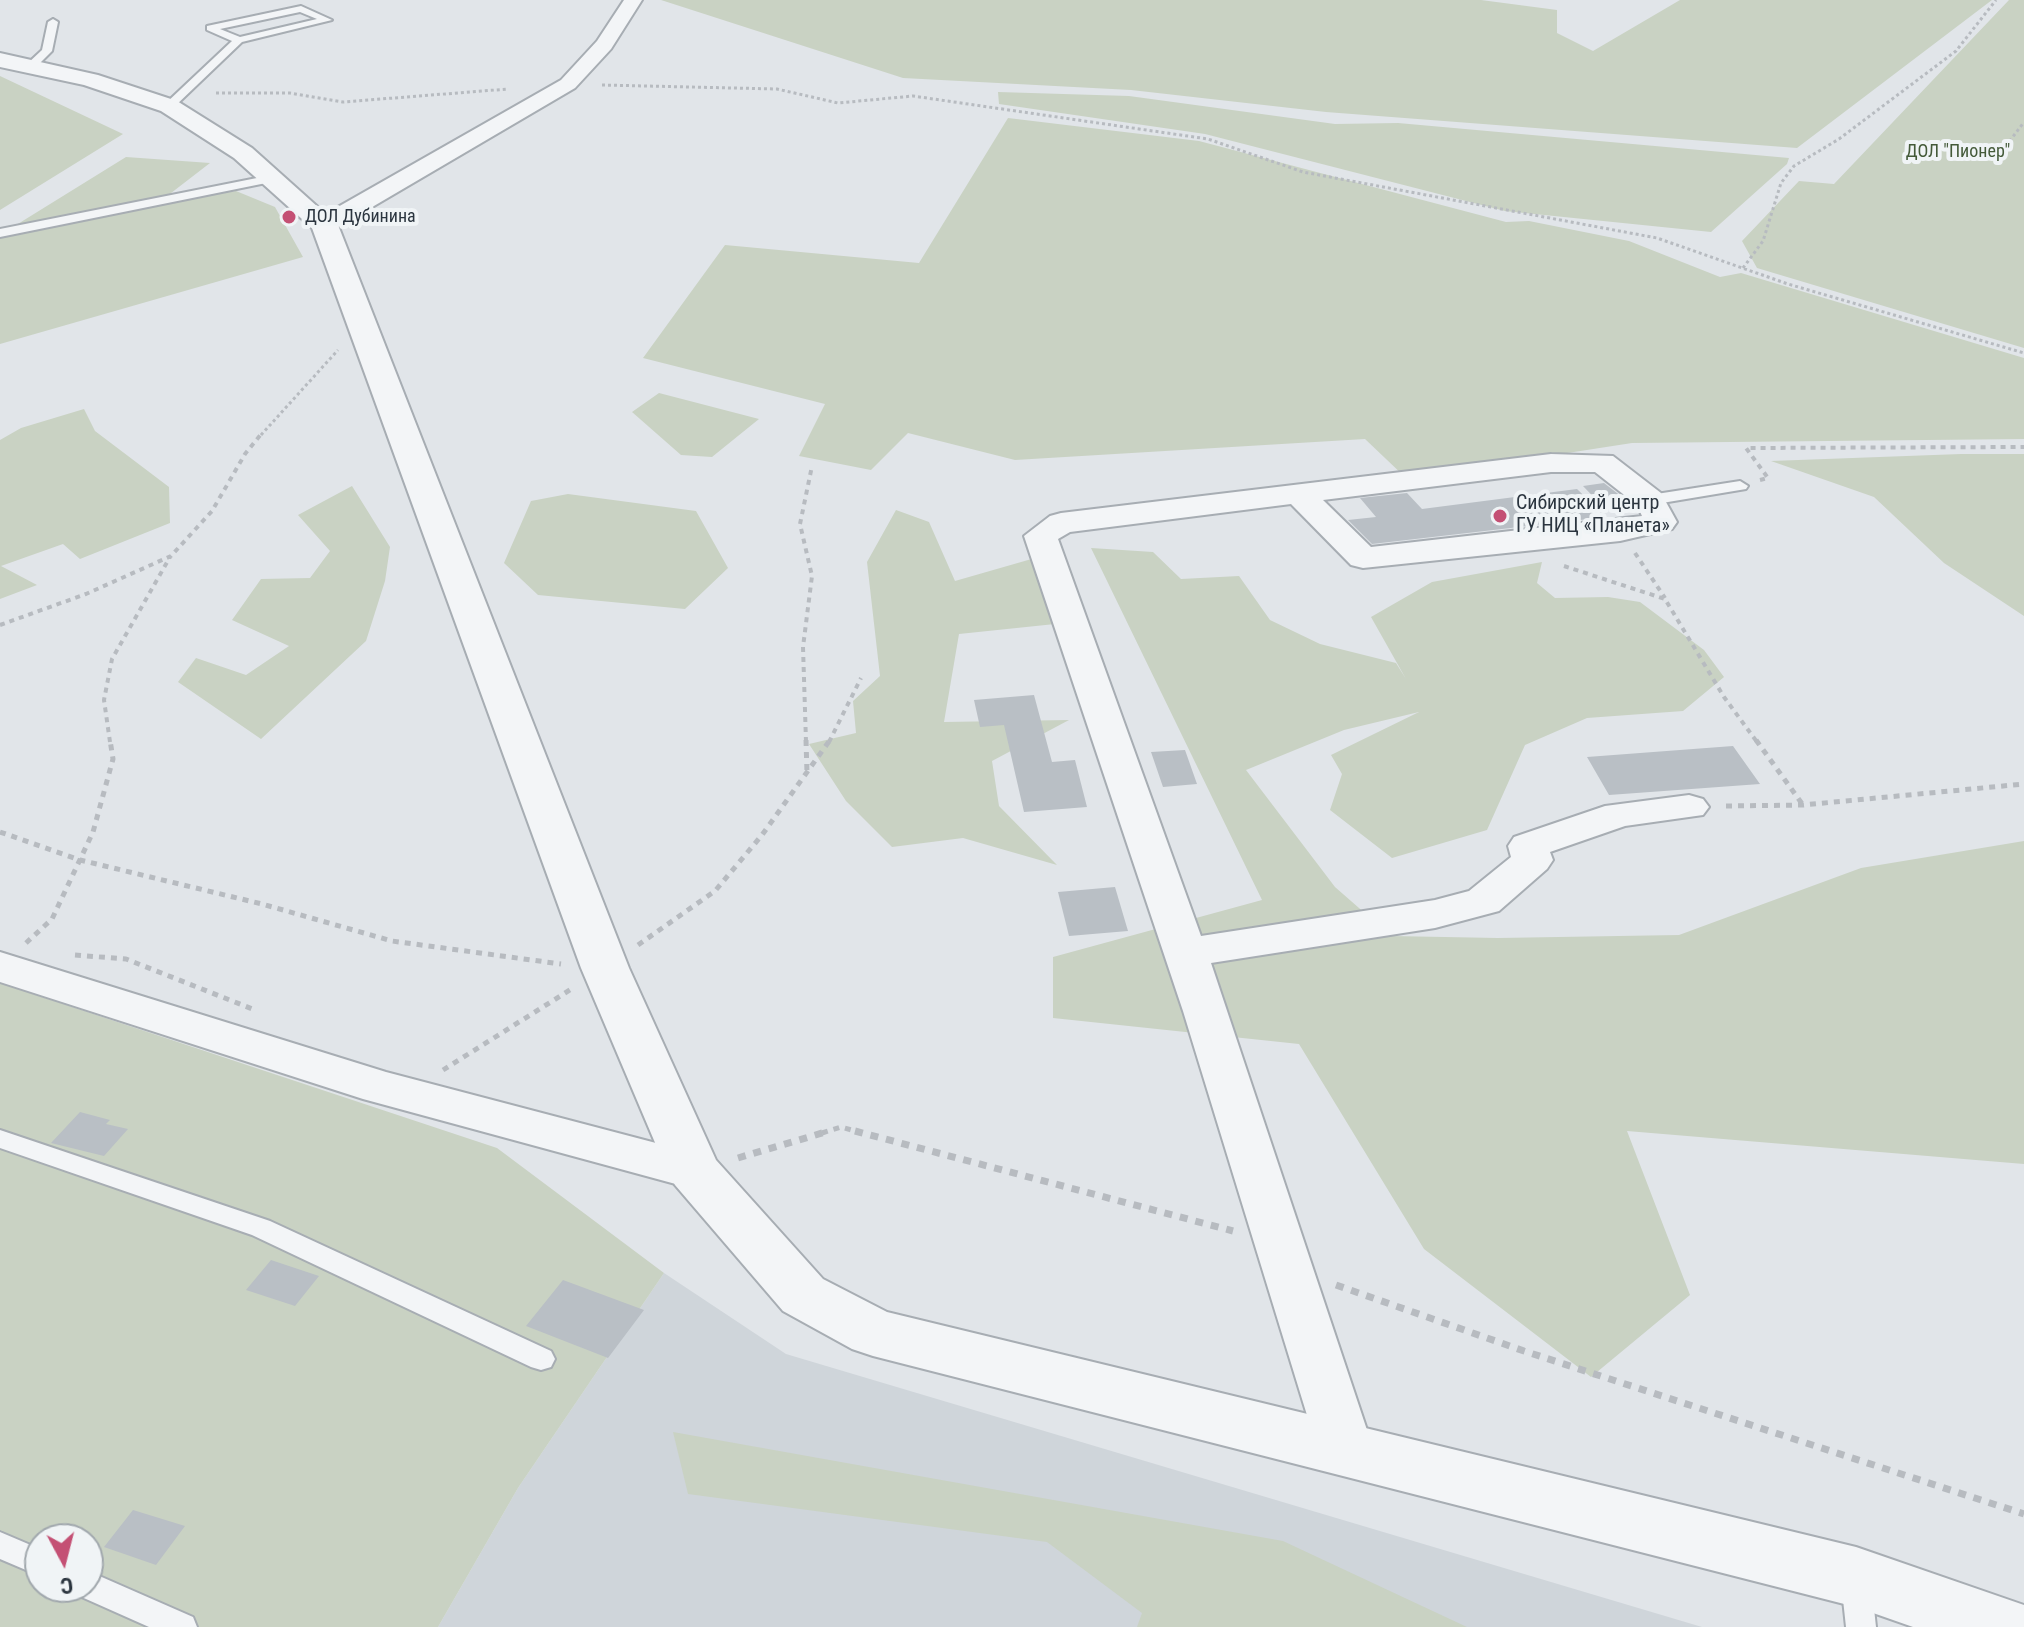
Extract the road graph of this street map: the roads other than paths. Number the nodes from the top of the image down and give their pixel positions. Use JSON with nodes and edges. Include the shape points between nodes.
{"nodes":[{"id":1,"x":633,"y":0,"type":"edge"},
{"id":2,"x":53,"y":22,"type":"dead end"},
{"id":3,"x":239,"y":40,"type":"junction"},
{"id":4,"x":15,"y":63,"type":"edge"},
{"id":5,"x":176,"y":100,"type":"junction"},
{"id":6,"x":272,"y":179,"type":"junction"},
{"id":7,"x":324,"y":225,"type":"junction"},
{"id":8,"x":0,"y":233,"type":"edge"},
{"id":9,"x":1740,"y":486,"type":"road end"},
{"id":10,"x":1301,"y":496,"type":"junction"},
{"id":11,"x":1650,"y":500,"type":"junction"},
{"id":12,"x":1689,"y":807,"type":"road end"},
{"id":13,"x":1184,"y":953,"type":"junction"},
{"id":14,"x":10,"y":957,"type":"edge"},
{"id":15,"x":0,"y":1139,"type":"edge"},
{"id":16,"x":694,"y":1171,"type":"junction"},
{"id":17,"x":541,"y":1359,"type":"dead end"},
{"id":18,"x":1346,"y":1451,"type":"junction"},
{"id":19,"x":0,"y":1545,"type":"edge"},
{"id":20,"x":24,"y":1556,"type":"edge"},
{"id":21,"x":1856,"y":1577,"type":"junction"},
{"id":22,"x":104,"y":1592,"type":"edge"},
{"id":23,"x":182,"y":1627,"type":"edge"},
{"id":24,"x":1861,"y":1627,"type":"edge"},
{"id":25,"x":2001,"y":1627,"type":"edge"}],
"edges":[{"from":1,"to":7,"type":"street","via":[[604,45],[568,84]]},
{"from":2,"to":4,"type":"lane","via":[[47,51]]},
{"from":3,"to":3,"type":"lane","via":[[210,28],[301,9],[327,20]]},
{"from":3,"to":5,"type":"lane"},
{"from":4,"to":5,"type":"street"},
{"from":5,"to":6,"type":"street"},
{"from":6,"to":7,"type":"street"},
{"from":6,"to":8,"type":"lane"},
{"from":7,"to":16,"type":"street","via":[[605,968]]},
{"from":9,"to":11,"type":"lane"},
{"from":10,"to":11,"type":"street","via":[[1551,463],[1602,463]]},
{"from":10,"to":11,"type":"street","via":[[1363,558],[1620,531],[1661,522]]},
{"from":10,"to":13,"type":"street","via":[[1061,523],[1040,536]]},
{"from":12,"to":13,"type":"street","via":[[1619,815],[1528,846],[1532,860],[1484,901],[1435,914]]},
{"from":13,"to":18,"type":"street"},
{"from":14,"to":16,"type":"street","via":[[405,1094]]},
{"from":15,"to":17,"type":"lane","via":[[261,1228]]},
{"from":16,"to":18,"type":"street","via":[[803,1295],[873,1332]]},
{"from":18,"to":21,"type":"street"},
{"from":19,"to":20,"type":"lane"},
{"from":21,"to":24,"type":"lane"},
{"from":21,"to":25,"type":"street"},
{"from":22,"to":23,"type":"lane"}]}
